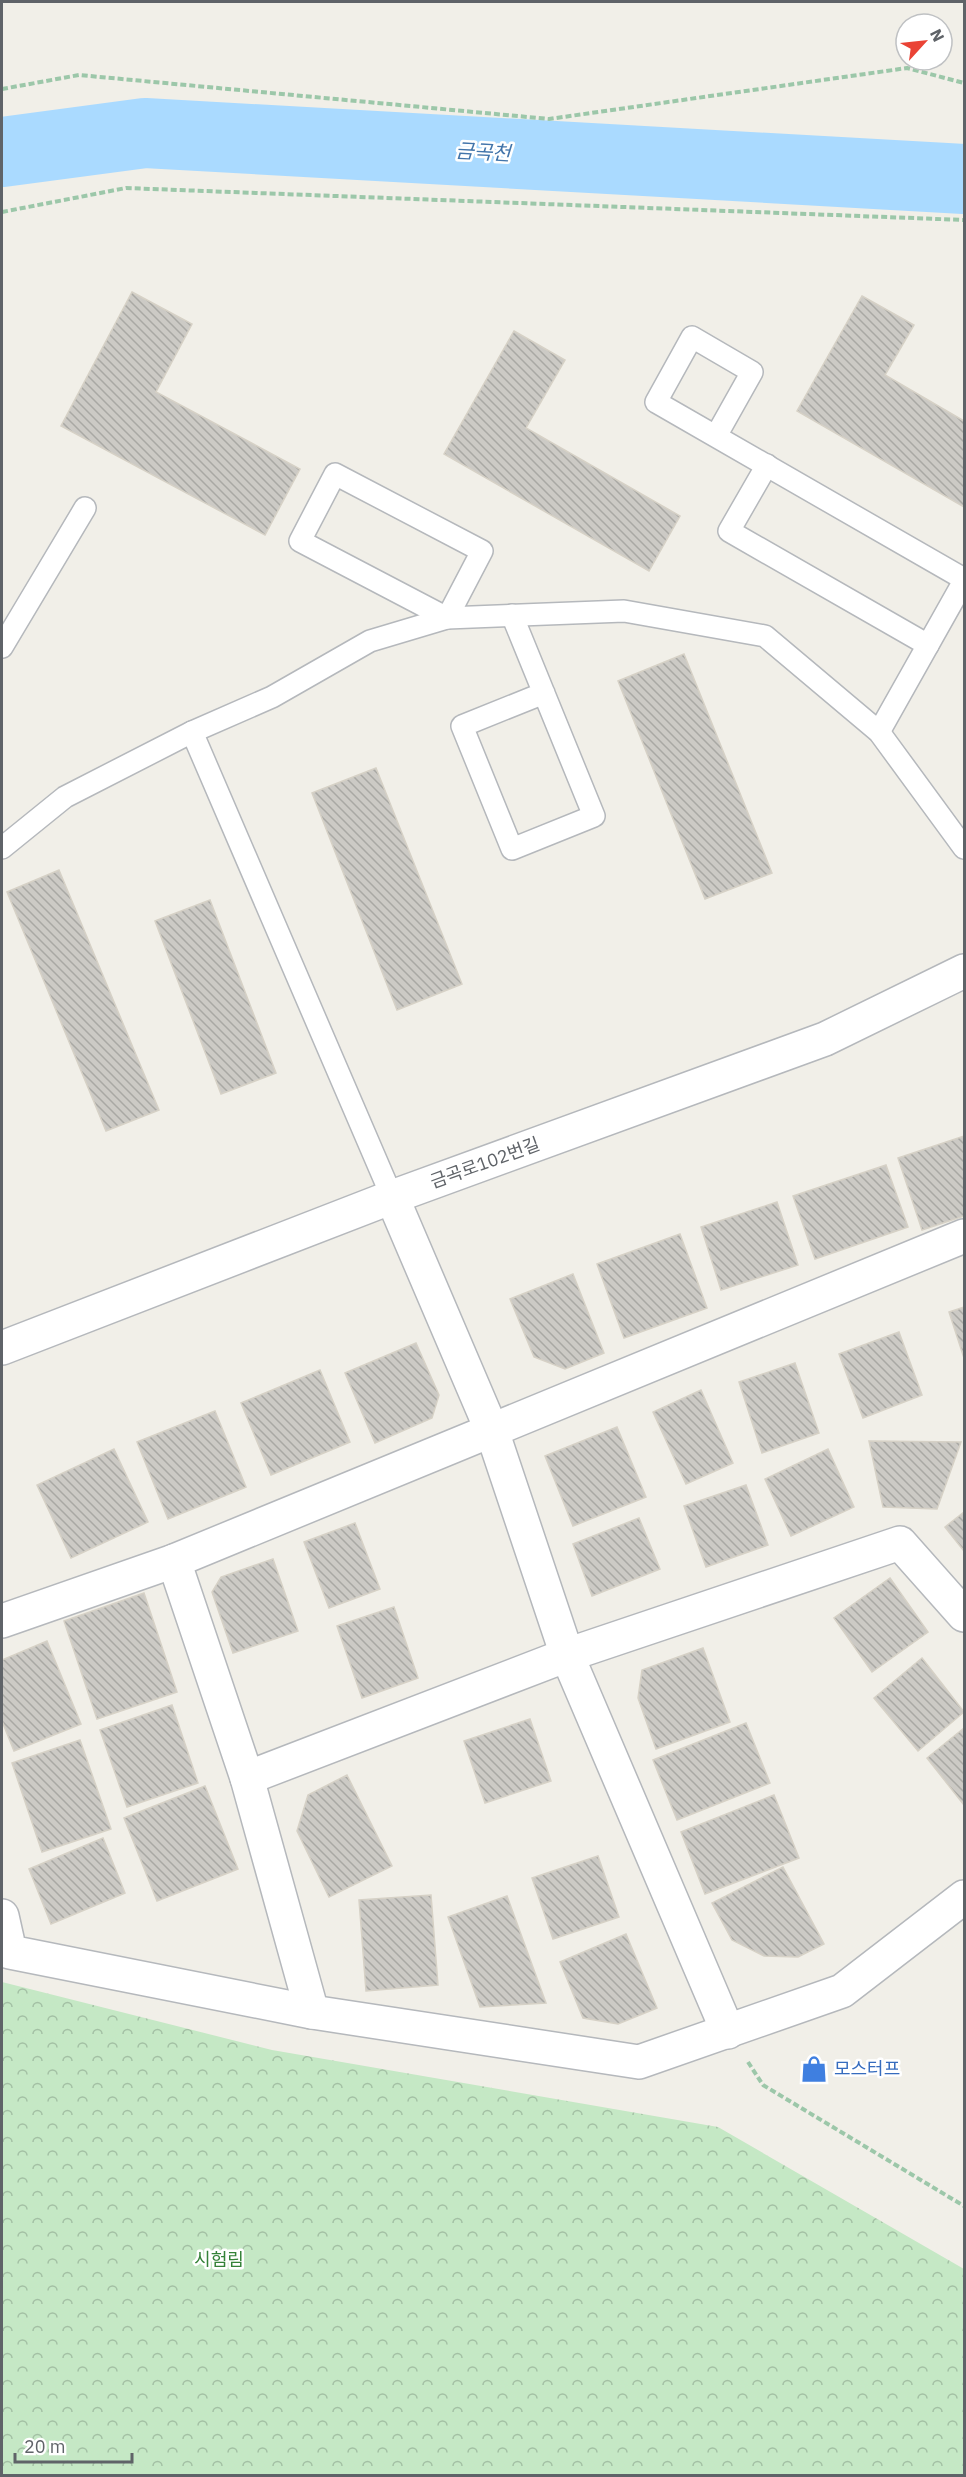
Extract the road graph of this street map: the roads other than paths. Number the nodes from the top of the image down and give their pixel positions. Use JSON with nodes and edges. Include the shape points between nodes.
{"nodes":[{"id":1,"x":716,"y":436,"type":"junction"},
{"id":2,"x":767,"y":465,"type":"junction"},
{"id":3,"x":85,"y":508,"type":"dead end"},
{"id":4,"x":964,"y":580,"type":"edge"},
{"id":5,"x":512,"y":615,"type":"junction"},
{"id":6,"x":447,"y":618,"type":"junction"},
{"id":7,"x":928,"y":645,"type":"junction"},
{"id":8,"x":2,"y":647,"type":"edge"},
{"id":9,"x":544,"y":693,"type":"junction"},
{"id":10,"x":192,"y":732,"type":"junction"},
{"id":11,"x":879,"y":732,"type":"junction"},
{"id":12,"x":2,"y":848,"type":"edge"},
{"id":13,"x":964,"y":848,"type":"edge"},
{"id":14,"x":964,"y":971,"type":"edge"},
{"id":15,"x":392,"y":1197,"type":"junction"},
{"id":16,"x":964,"y":1236,"type":"edge"},
{"id":17,"x":2,"y":1348,"type":"edge"},
{"id":18,"x":492,"y":1431,"type":"junction"},
{"id":19,"x":174,"y":1561,"type":"junction"},
{"id":20,"x":964,"y":1615,"type":"edge"},
{"id":21,"x":2,"y":1621,"type":"edge"},
{"id":22,"x":567,"y":1655,"type":"junction"},
{"id":23,"x":247,"y":1778,"type":"junction"},
{"id":24,"x":964,"y":1897,"type":"edge"},
{"id":25,"x":2,"y":1916,"type":"edge"},
{"id":26,"x":312,"y":2012,"type":"junction"},
{"id":27,"x":728,"y":2032,"type":"junction"}],
"edges":[{"from":1,"to":1,"type":"lane","via":[[656,402],[692,337],[752,372]]},
{"from":1,"to":2,"type":"lane"},
{"from":2,"to":4,"type":"lane"},
{"from":2,"to":7,"type":"lane","via":[[729,531]]},
{"from":3,"to":8,"type":"lane"},
{"from":4,"to":7,"type":"lane"},
{"from":5,"to":6,"type":"lane"},
{"from":5,"to":9,"type":"lane"},
{"from":5,"to":11,"type":"lane","via":[[624,611],[765,636]]},
{"from":6,"to":6,"type":"lane","via":[[300,541],[335,474],[482,551]]},
{"from":6,"to":10,"type":"lane","via":[[370,641],[272,697]]},
{"from":7,"to":11,"type":"lane"},
{"from":9,"to":9,"type":"lane","via":[[594,816],[512,849],[462,726]]},
{"from":10,"to":12,"type":"lane","via":[[65,797]]},
{"from":10,"to":15,"type":"lane"},
{"from":11,"to":13,"type":"lane"},
{"from":14,"to":15,"type":"street","name":"금곡로102번길","via":[[825,1039]]},
{"from":15,"to":17,"type":"street","name":"금곡로102번길"},
{"from":15,"to":18,"type":"street"},
{"from":16,"to":18,"type":"street"},
{"from":18,"to":19,"type":"street"},
{"from":18,"to":22,"type":"street"},
{"from":19,"to":21,"type":"street"},
{"from":19,"to":23,"type":"street"},
{"from":20,"to":22,"type":"street","via":[[900,1543]]},
{"from":22,"to":23,"type":"street"},
{"from":22,"to":27,"type":"street"},
{"from":23,"to":26,"type":"street"},
{"from":24,"to":27,"type":"street","via":[[842,1991]]},
{"from":25,"to":26,"type":"street","via":[[10,1952]]},
{"from":26,"to":27,"type":"street","via":[[639,2062]]}]}
